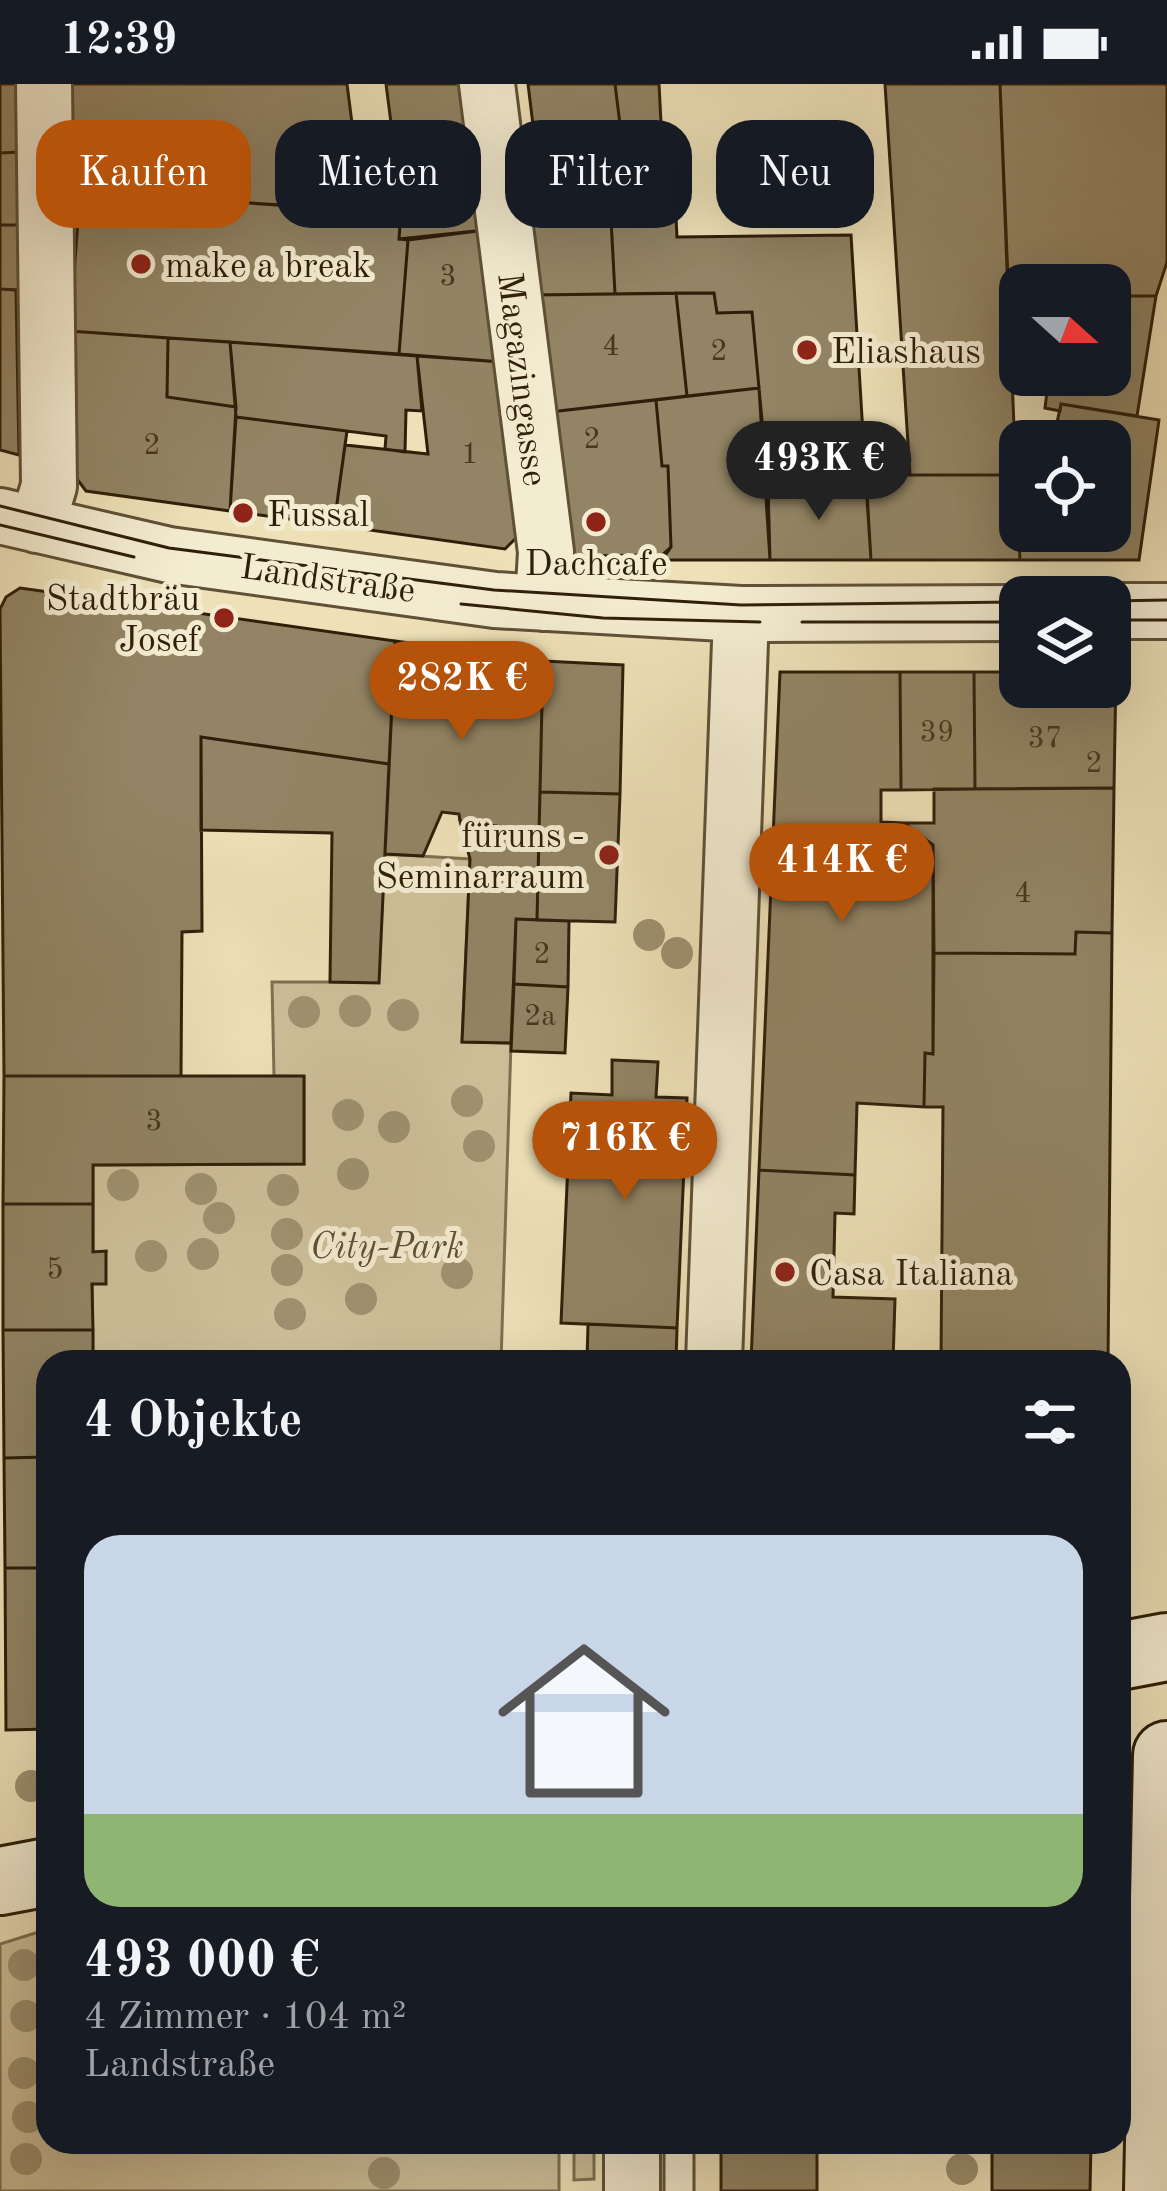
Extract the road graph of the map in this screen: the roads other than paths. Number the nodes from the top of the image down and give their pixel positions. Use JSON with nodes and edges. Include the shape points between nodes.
{"nodes":[{"id":1,"x":487,"y":84,"type":"edge"},
{"id":2,"x":44,"y":85,"type":"edge"},
{"id":3,"x":19,"y":520,"type":"edge"},
{"id":4,"x":543,"y":604,"type":"junction"},
{"id":5,"x":1131,"y":611,"type":"edge"},
{"id":6,"x":1167,"y":611,"type":"edge"},
{"id":7,"x":999,"y":613,"type":"edge"},
{"id":8,"x":741,"y":614,"type":"junction"},
{"id":9,"x":715,"y":1350,"type":"edge"},
{"id":10,"x":1167,"y":1647,"type":"edge"},
{"id":11,"x":1131,"y":1654,"type":"edge"},
{"id":12,"x":1167,"y":1755,"type":"edge"},
{"id":13,"x":36,"y":1874,"type":"edge"},
{"id":14,"x":0,"y":1881,"type":"edge"},
{"id":15,"x":632,"y":2154,"type":"edge"},
{"id":16,"x":646,"y":2154,"type":"edge"},
{"id":17,"x":679,"y":2154,"type":"edge"},
{"id":18,"x":632,"y":2191,"type":"edge"},
{"id":19,"x":645,"y":2191,"type":"edge"},
{"id":20,"x":679,"y":2191,"type":"edge"},
{"id":21,"x":1158,"y":2191,"type":"edge"}],
"edges":[{"from":1,"to":4,"type":"street","name":"Magazingasse","via":[[546,552]]},
{"from":2,"to":3,"type":"street","via":[[49,487]]},
{"from":3,"to":4,"type":"street","name":"Landstraße","via":[[170,556]]},
{"from":4,"to":8,"type":"street","name":"Landstraße"},
{"from":5,"to":6,"type":"street"},
{"from":7,"to":8,"type":"street","name":"Landstraße"},
{"from":8,"to":9,"type":"street"},
{"from":10,"to":11,"type":"street"},
{"from":12,"to":21,"type":"street"},
{"from":13,"to":14,"type":"street"},
{"from":15,"to":18,"type":"street"},
{"from":16,"to":19,"type":"lane"},
{"from":17,"to":20,"type":"lane"}]}
